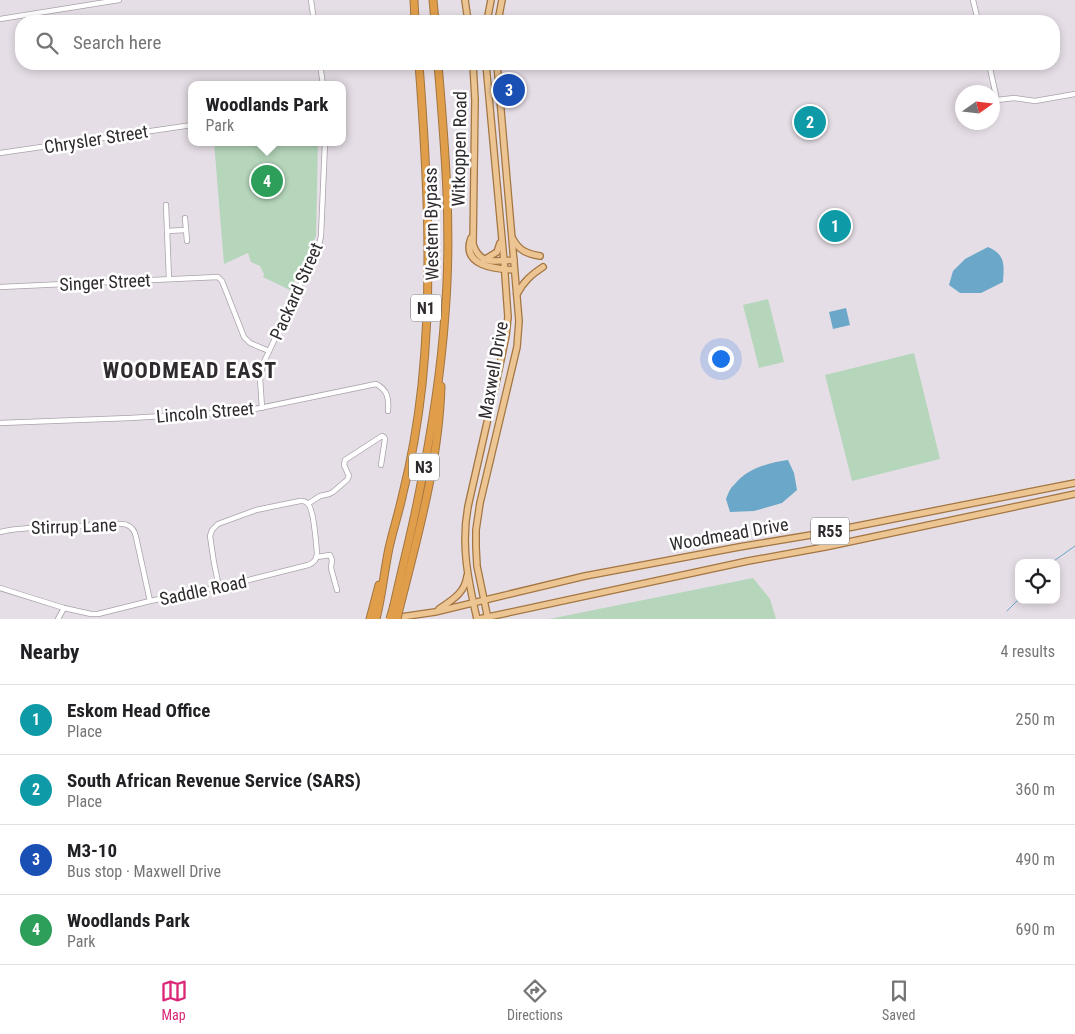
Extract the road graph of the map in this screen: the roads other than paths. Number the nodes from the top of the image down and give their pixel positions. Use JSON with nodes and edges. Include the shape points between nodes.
{"nodes":[{"id":1,"x":119,"y":0,"type":"edge"},
{"id":2,"x":311,"y":0,"type":"edge"},
{"id":3,"x":414,"y":0,"type":"edge"},
{"id":4,"x":433,"y":0,"type":"edge"},
{"id":5,"x":465,"y":0,"type":"edge"},
{"id":6,"x":491,"y":0,"type":"edge"},
{"id":7,"x":502,"y":0,"type":"edge"},
{"id":8,"x":973,"y":0,"type":"edge"},
{"id":9,"x":19,"y":15,"type":"edge"},
{"id":10,"x":313,"y":15,"type":"edge"},
{"id":11,"x":415,"y":15,"type":"edge"},
{"id":12,"x":434,"y":15,"type":"edge"},
{"id":13,"x":467,"y":15,"type":"edge"},
{"id":14,"x":489,"y":15,"type":"edge"},
{"id":15,"x":499,"y":15,"type":"edge"},
{"id":16,"x":977,"y":15,"type":"edge"},
{"id":17,"x":15,"y":16,"type":"edge"},
{"id":18,"x":0,"y":18,"type":"edge"},
{"id":19,"x":419,"y":70,"type":"edge"},
{"id":20,"x":438,"y":70,"type":"edge"},
{"id":21,"x":473,"y":70,"type":"edge"},
{"id":22,"x":487,"y":70,"type":"edge"},
{"id":23,"x":498,"y":70,"type":"edge"},
{"id":24,"x":990,"y":70,"type":"edge"},
{"id":25,"x":1075,"y":94,"type":"edge"},
{"id":26,"x":502,"y":115,"type":"junction"},
{"id":27,"x":491,"y":116,"type":"junction"},
{"id":28,"x":188,"y":126,"type":"edge"},
{"id":29,"x":325,"y":146,"type":"edge"},
{"id":30,"x":0,"y":153,"type":"edge"},
{"id":31,"x":166,"y":206,"type":"dead end"},
{"id":32,"x":185,"y":218,"type":"dead end"},
{"id":33,"x":186,"y":230,"type":"junction"},
{"id":34,"x":167,"y":231,"type":"junction"},
{"id":35,"x":473,"y":235,"type":"junction"},
{"id":36,"x":502,"y":237,"type":"junction"},
{"id":37,"x":512,"y":238,"type":"junction"},
{"id":38,"x":187,"y":242,"type":"dead end"},
{"id":39,"x":540,"y":256,"type":"dead end"},
{"id":40,"x":484,"y":260,"type":"junction"},
{"id":41,"x":514,"y":260,"type":"junction"},
{"id":42,"x":504,"y":261,"type":"junction"},
{"id":43,"x":543,"y":267,"type":"dead end"},
{"id":44,"x":504,"y":270,"type":"junction"},
{"id":45,"x":514,"y":270,"type":"junction"},
{"id":46,"x":169,"y":279,"type":"junction"},
{"id":47,"x":0,"y":287,"type":"edge"},
{"id":48,"x":517,"y":295,"type":"junction"},
{"id":49,"x":269,"y":351,"type":"junction"},
{"id":50,"x":442,"y":353,"type":"joint"},
{"id":51,"x":262,"y":408,"type":"junction"},
{"id":52,"x":388,"y":410,"type":"dead end"},
{"id":53,"x":0,"y":424,"type":"edge"},
{"id":54,"x":381,"y":465,"type":"dead end"},
{"id":55,"x":1075,"y":483,"type":"edge"},
{"id":56,"x":1075,"y":494,"type":"edge"},
{"id":57,"x":308,"y":503,"type":"junction"},
{"id":58,"x":0,"y":532,"type":"edge"},
{"id":59,"x":316,"y":559,"type":"junction"},
{"id":60,"x":466,"y":563,"type":"junction"},
{"id":61,"x":219,"y":587,"type":"junction"},
{"id":62,"x":1,"y":589,"type":"edge"},
{"id":63,"x":337,"y":590,"type":"dead end"},
{"id":64,"x":485,"y":600,"type":"junction"},
{"id":65,"x":150,"y":601,"type":"junction"},
{"id":66,"x":473,"y":602,"type":"junction"},
{"id":67,"x":377,"y":604,"type":"junction"},
{"id":68,"x":397,"y":605,"type":"junction"},
{"id":69,"x":64,"y":608,"type":"junction"},
{"id":70,"x":435,"y":612,"type":"junction"},
{"id":71,"x":488,"y":618,"type":"edge"},
{"id":72,"x":58,"y":619,"type":"edge"},
{"id":73,"x":370,"y":619,"type":"edge"},
{"id":74,"x":376,"y":619,"type":"edge"},
{"id":75,"x":390,"y":619,"type":"edge"},
{"id":76,"x":397,"y":619,"type":"edge"},
{"id":77,"x":478,"y":619,"type":"edge"}],
"edges":[{"from":1,"to":9,"type":"street"},
{"from":2,"to":10,"type":"street"},
{"from":3,"to":11,"type":"highway"},
{"from":4,"to":12,"type":"highway"},
{"from":5,"to":13,"type":"main road"},
{"from":6,"to":14,"type":"main road"},
{"from":7,"to":15,"type":"main road"},
{"from":8,"to":16,"type":"street"},
{"from":17,"to":18,"type":"street"},
{"from":19,"to":67,"type":"highway","name":"Western Bypass","number":"N1","via":[[428,252],[422,386],[404,493]]},
{"from":20,"to":50,"type":"highway","name":"Western Bypass","number":"N1","via":[[448,209],[448,270]]},
{"from":21,"to":35,"type":"main road","name":"Witkoppen Road"},
{"from":22,"to":27,"type":"main road","name":"Maxwell Drive"},
{"from":23,"to":26,"type":"main road","name":"Maxwell Drive"},
{"from":24,"to":25,"type":"street","via":[[997,100],[1014,98],[1035,102]]},
{"from":26,"to":27,"type":"main road"},
{"from":26,"to":37,"type":"main road","name":"Maxwell Drive"},
{"from":27,"to":36,"type":"main road","name":"Maxwell Drive"},
{"from":28,"to":30,"type":"street","name":"Chrysler Street"},
{"from":29,"to":49,"type":"street","name":"Packard Street","via":[[322,236]]},
{"from":31,"to":34,"type":"street"},
{"from":32,"to":33,"type":"street"},
{"from":33,"to":34,"type":"street"},
{"from":33,"to":38,"type":"street"},
{"from":34,"to":46,"type":"street"},
{"from":35,"to":40,"type":"main road","name":"Witkoppen Road","via":[[475,250]]},
{"from":35,"to":44,"type":"main road","name":"Witkoppen Road","via":[[469,248],[473,259]]},
{"from":36,"to":40,"type":"main road","via":[[497,252]]},
{"from":36,"to":42,"type":"main road","name":"Maxwell Drive"},
{"from":37,"to":39,"type":"main road","via":[[524,252]]},
{"from":37,"to":41,"type":"main road","name":"Maxwell Drive"},
{"from":40,"to":42,"type":"main road"},
{"from":41,"to":42,"type":"main road"},
{"from":41,"to":45,"type":"main road","name":"Maxwell Drive"},
{"from":42,"to":44,"type":"main road","name":"Maxwell Drive"},
{"from":43,"to":48,"type":"main road","via":[[524,281]]},
{"from":44,"to":45,"type":"main road","name":"Witkoppen Road"},
{"from":44,"to":60,"type":"main road","name":"Maxwell Drive","via":[[508,312],[506,332],[468,508],[464,538]]},
{"from":45,"to":48,"type":"main road","name":"Maxwell Drive"},
{"from":46,"to":47,"type":"street","name":"Singer Street"},
{"from":46,"to":49,"type":"street","name":"Singer Street","via":[[218,277],[244,337]]},
{"from":48,"to":64,"type":"main road","name":"Maxwell Drive","via":[[516,346],[476,530],[477,566]]},
{"from":49,"to":51,"type":"street","name":"Packard Street","via":[[261,369]]},
{"from":50,"to":68,"type":"highway","name":"Western Bypass","number":"N3","via":[[428,450]]},
{"from":51,"to":52,"type":"street","name":"Lincoln Street","via":[[376,384],[388,394]]},
{"from":51,"to":53,"type":"street","name":"Lincoln Street"},
{"from":54,"to":57,"type":"street","via":[[382,436],[346,459],[343,464],[349,474],[347,480],[330,493]]},
{"from":55,"to":64,"type":"main road","name":"Woodmead Drive","number":"R55","via":[[614,571]]},
{"from":56,"to":71,"type":"main road","name":"Woodmead Drive","number":"R55"},
{"from":57,"to":59,"type":"street","via":[[312,511]]},
{"from":57,"to":61,"type":"street","via":[[302,501],[256,510],[213,528],[210,536]]},
{"from":58,"to":65,"type":"street","name":"Stirrup Lane","via":[[129,525],[136,536]]},
{"from":59,"to":61,"type":"street","name":"Saddle Road","via":[[308,565]]},
{"from":59,"to":63,"type":"street","via":[[330,556]]},
{"from":60,"to":66,"type":"main road","name":"Maxwell Drive"},
{"from":60,"to":70,"type":"main road","via":[[462,591]]},
{"from":61,"to":65,"type":"street","name":"Saddle Road"},
{"from":62,"to":69,"type":"street","name":"Saddle Road"},
{"from":64,"to":66,"type":"main road","name":"Woodmead Drive","number":"R55"},
{"from":64,"to":71,"type":"main road","name":"Maxwell Drive"},
{"from":65,"to":69,"type":"street","name":"Saddle Road","via":[[98,614]]},
{"from":66,"to":70,"type":"main road","name":"Woodmead Drive","number":"R55"},
{"from":66,"to":77,"type":"main road","name":"Maxwell Drive"},
{"from":67,"to":73,"type":"highway"},
{"from":67,"to":74,"type":"highway","name":"Western Bypass"},
{"from":68,"to":75,"type":"highway","name":"Western Bypass","number":"N3","bridge":true},
{"from":68,"to":76,"type":"highway","bridge":true},
{"from":69,"to":72,"type":"street"},
{"from":70,"to":75,"type":"main road","name":"Woodmead Drive","number":"R55"},
{"from":71,"to":77,"type":"main road","name":"Woodmead Drive","number":"R55"}]}
